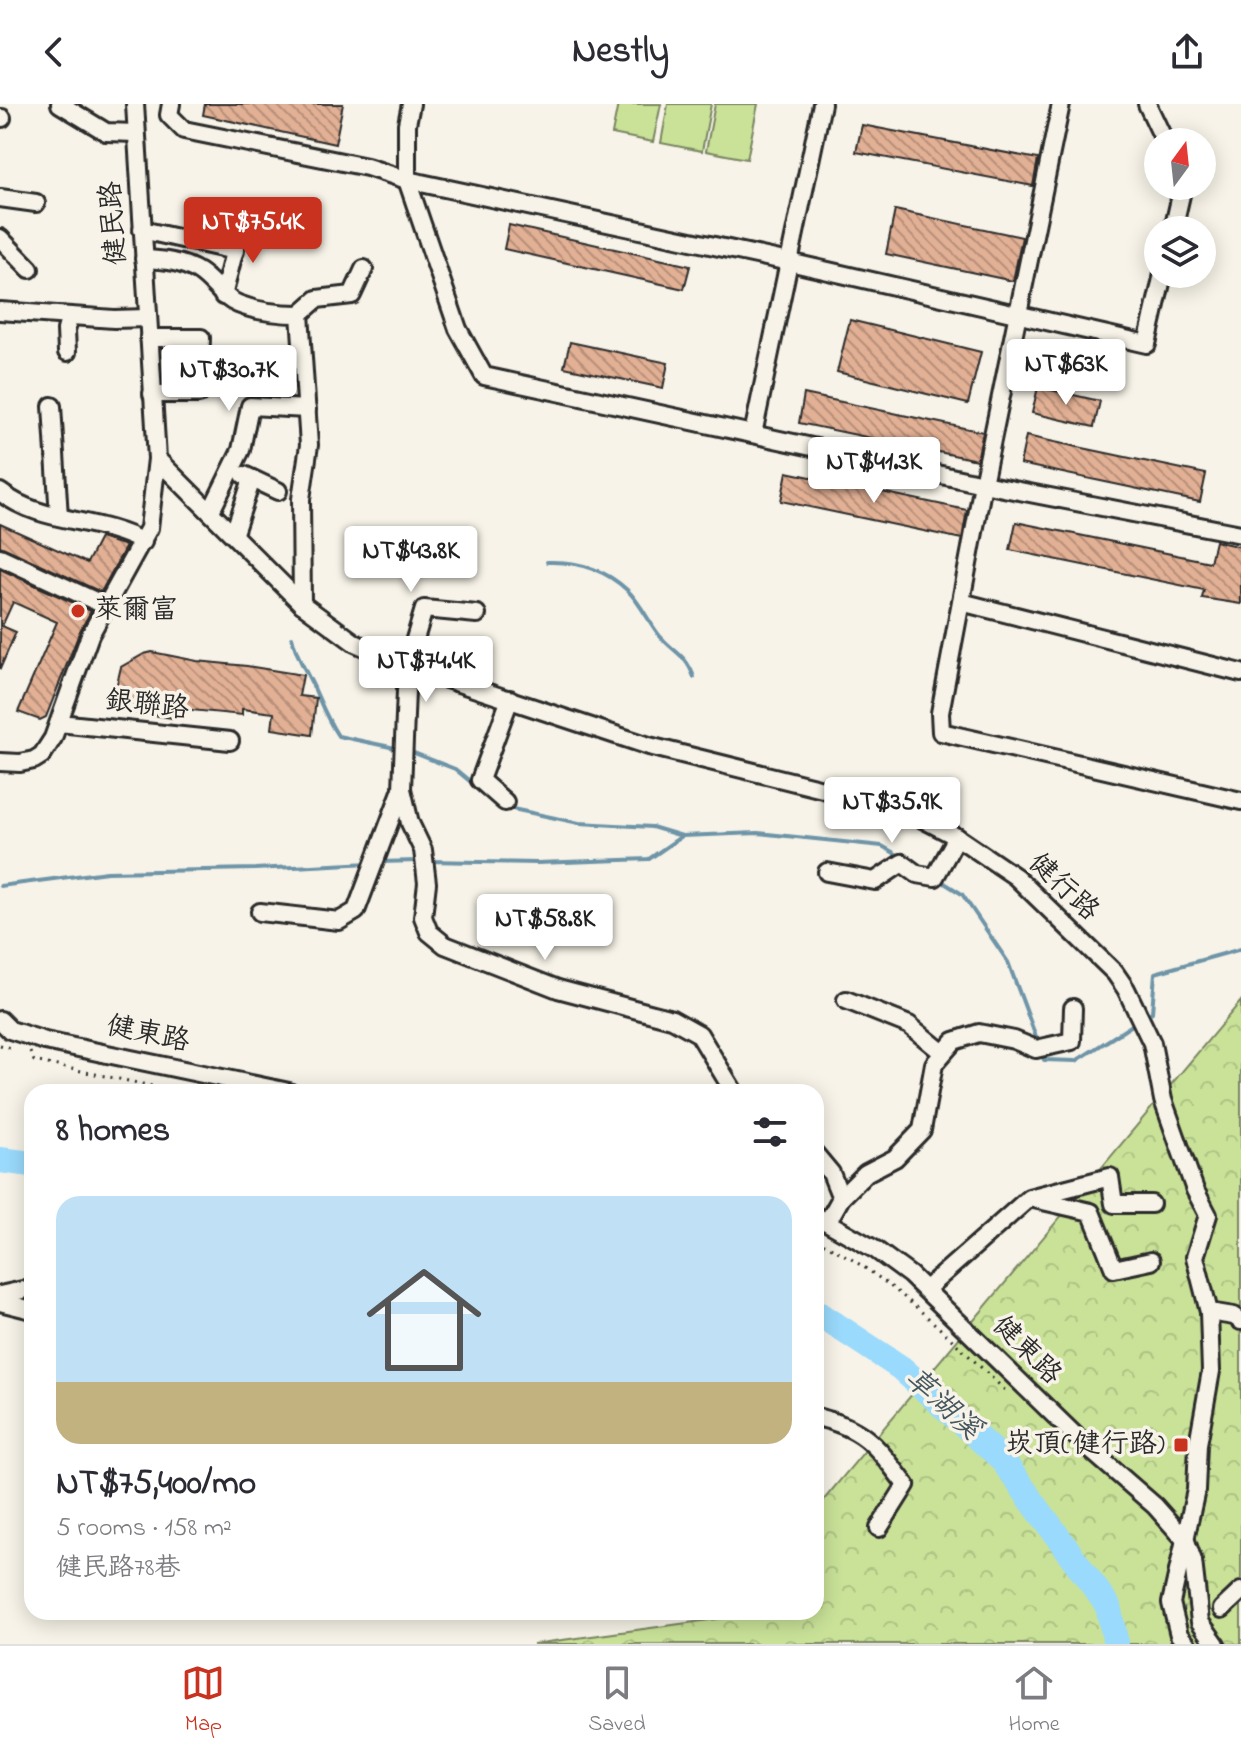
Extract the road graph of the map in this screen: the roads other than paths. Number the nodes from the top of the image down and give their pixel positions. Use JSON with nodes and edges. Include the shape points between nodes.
{"nodes":[{"id":1,"x":60,"y":104,"type":"edge"},
{"id":2,"x":135,"y":104,"type":"edge"},
{"id":3,"x":171,"y":104,"type":"edge"},
{"id":4,"x":411,"y":104,"type":"edge"},
{"id":5,"x":822,"y":104,"type":"edge"},
{"id":6,"x":1061,"y":104,"type":"edge"},
{"id":7,"x":1147,"y":104,"type":"edge"},
{"id":8,"x":1158,"y":128,"type":"edge"},
{"id":9,"x":136,"y":133,"type":"junction"},
{"id":10,"x":407,"y":180,"type":"junction"},
{"id":11,"x":0,"y":198,"type":"edge"},
{"id":12,"x":36,"y":203,"type":"dead end"},
{"id":13,"x":241,"y":224,"type":"dead end"},
{"id":14,"x":142,"y":230,"type":"junction"},
{"id":15,"x":0,"y":238,"type":"edge"},
{"id":16,"x":235,"y":251,"type":"junction"},
{"id":17,"x":144,"y":259,"type":"junction"},
{"id":18,"x":789,"y":262,"type":"junction"},
{"id":19,"x":30,"y":269,"type":"dead end"},
{"id":20,"x":364,"y":269,"type":"dead end"},
{"id":21,"x":1160,"y":288,"type":"edge"},
{"id":22,"x":223,"y":296,"type":"junction"},
{"id":23,"x":0,"y":311,"type":"edge"},
{"id":24,"x":300,"y":314,"type":"junction"},
{"id":25,"x":1018,"y":314,"type":"junction"},
{"id":26,"x":70,"y":316,"type":"junction"},
{"id":27,"x":147,"y":318,"type":"junction"},
{"id":28,"x":149,"y":338,"type":"junction"},
{"id":29,"x":67,"y":352,"type":"dead end"},
{"id":30,"x":152,"y":394,"type":"junction"},
{"id":31,"x":52,"y":406,"type":"dead end"},
{"id":32,"x":307,"y":409,"type":"junction"},
{"id":33,"x":753,"y":434,"type":"junction"},
{"id":34,"x":157,"y":459,"type":"junction"},
{"id":35,"x":233,"y":468,"type":"junction"},
{"id":36,"x":252,"y":479,"type":"junction"},
{"id":37,"x":983,"y":484,"type":"junction"},
{"id":38,"x":278,"y":491,"type":"dead end"},
{"id":39,"x":0,"y":492,"type":"edge"},
{"id":40,"x":211,"y":511,"type":"junction"},
{"id":41,"x":59,"y":517,"type":"junction"},
{"id":42,"x":234,"y":533,"type":"junction"},
{"id":43,"x":1241,"y":534,"type":"edge"},
{"id":44,"x":143,"y":542,"type":"junction"},
{"id":45,"x":0,"y":557,"type":"edge"},
{"id":46,"x":961,"y":602,"type":"junction"},
{"id":47,"x":302,"y":604,"type":"junction"},
{"id":48,"x":106,"y":606,"type":"junction"},
{"id":49,"x":477,"y":614,"type":"dead end"},
{"id":50,"x":407,"y":666,"type":"junction"},
{"id":51,"x":1241,"y":673,"type":"edge"},
{"id":52,"x":510,"y":699,"type":"junction"},
{"id":53,"x":59,"y":723,"type":"junction"},
{"id":54,"x":230,"y":741,"type":"dead end"},
{"id":55,"x":0,"y":762,"type":"edge"},
{"id":56,"x":402,"y":789,"type":"junction"},
{"id":57,"x":1241,"y":801,"type":"edge"},
{"id":58,"x":505,"y":802,"type":"dead end"},
{"id":59,"x":957,"y":837,"type":"junction"},
{"id":60,"x":827,"y":872,"type":"dead end"},
{"id":61,"x":260,"y":912,"type":"dead end"},
{"id":62,"x":846,"y":1000,"type":"dead end"},
{"id":63,"x":1073,"y":1008,"type":"dead end"},
{"id":64,"x":0,"y":1020,"type":"edge"},
{"id":65,"x":943,"y":1053,"type":"junction"},
{"id":66,"x":253,"y":1084,"type":"edge"},
{"id":67,"x":729,"y":1084,"type":"edge"},
{"id":68,"x":824,"y":1165,"type":"edge"},
{"id":69,"x":841,"y":1198,"type":"junction"},
{"id":70,"x":1029,"y":1198,"type":"junction"},
{"id":71,"x":1151,"y":1204,"type":"dead end"},
{"id":72,"x":824,"y":1217,"type":"edge"},
{"id":73,"x":824,"y":1220,"type":"edge"},
{"id":74,"x":1151,"y":1261,"type":"dead end"},
{"id":75,"x":926,"y":1289,"type":"junction"},
{"id":76,"x":24,"y":1290,"type":"edge"},
{"id":77,"x":0,"y":1295,"type":"edge"},
{"id":78,"x":0,"y":1302,"type":"edge"},
{"id":79,"x":24,"y":1308,"type":"edge"},
{"id":80,"x":1209,"y":1312,"type":"junction"},
{"id":81,"x":1241,"y":1321,"type":"edge"},
{"id":82,"x":824,"y":1419,"type":"edge"},
{"id":83,"x":879,"y":1528,"type":"dead end"},
{"id":84,"x":1186,"y":1541,"type":"junction"},
{"id":85,"x":1241,"y":1591,"type":"edge"},
{"id":86,"x":1222,"y":1609,"type":"dead end"},
{"id":87,"x":1187,"y":1644,"type":"edge"},
{"id":88,"x":1216,"y":1644,"type":"edge"}],
"edges":[{"from":1,"to":9,"type":"street","via":[[106,132]]},
{"from":2,"to":9,"type":"street","name":"健民路"},
{"from":3,"to":10,"type":"street","via":[[169,115],[184,130]]},
{"from":4,"to":10,"type":"street"},
{"from":5,"to":18,"type":"street"},
{"from":6,"to":25,"type":"street"},
{"from":7,"to":8,"type":"street"},
{"from":9,"to":14,"type":"street","name":"健民路"},
{"from":10,"to":18,"type":"street"},
{"from":10,"to":33,"type":"street","via":[[458,329],[484,376]]},
{"from":11,"to":12,"type":"street"},
{"from":13,"to":16,"type":"street"},
{"from":14,"to":16,"type":"street"},
{"from":14,"to":17,"type":"street","name":"健民路"},
{"from":15,"to":19,"type":"street"},
{"from":16,"to":22,"type":"street"},
{"from":17,"to":22,"type":"street","via":[[173,261],[200,272]]},
{"from":17,"to":27,"type":"street","name":"健民路"},
{"from":18,"to":25,"type":"street"},
{"from":18,"to":33,"type":"street"},
{"from":20,"to":24,"type":"street","via":[[352,295],[317,299]]},
{"from":21,"to":25,"type":"street","via":[[1147,344]]},
{"from":22,"to":24,"type":"street","via":[[277,314]]},
{"from":23,"to":26,"type":"street"},
{"from":24,"to":32,"type":"street"},
{"from":25,"to":37,"type":"street"},
{"from":26,"to":27,"type":"street"},
{"from":26,"to":29,"type":"street"},
{"from":27,"to":28,"type":"street","name":"健民路"},
{"from":28,"to":30,"type":"street","name":"健民路"},
{"from":28,"to":30,"type":"street","via":[[201,338],[199,394]]},
{"from":30,"to":34,"type":"street","name":"健民路"},
{"from":31,"to":41,"type":"street"},
{"from":32,"to":35,"type":"street","via":[[250,406]]},
{"from":32,"to":47,"type":"street"},
{"from":33,"to":37,"type":"street"},
{"from":34,"to":40,"type":"street","name":"健行路"},
{"from":34,"to":44,"type":"street","name":"健民路","via":[[154,505]]},
{"from":35,"to":36,"type":"street"},
{"from":35,"to":40,"type":"street"},
{"from":36,"to":38,"type":"street"},
{"from":36,"to":42,"type":"street"},
{"from":37,"to":43,"type":"street"},
{"from":37,"to":46,"type":"street"},
{"from":39,"to":41,"type":"street","via":[[18,506]]},
{"from":40,"to":42,"type":"street","name":"健行路"},
{"from":41,"to":44,"type":"street","via":[[125,532]]},
{"from":42,"to":47,"type":"street","name":"健行路"},
{"from":44,"to":48,"type":"street","name":"健民路"},
{"from":45,"to":48,"type":"street"},
{"from":46,"to":51,"type":"street"},
{"from":46,"to":57,"type":"street","via":[[941,732]]},
{"from":47,"to":50,"type":"street","name":"健行路","via":[[355,643]]},
{"from":48,"to":53,"type":"street","name":"健民路","via":[[90,635]]},
{"from":49,"to":50,"type":"street","via":[[424,609]]},
{"from":50,"to":52,"type":"street","name":"健行路"},
{"from":50,"to":56,"type":"street"},
{"from":52,"to":58,"type":"street","via":[[480,780]]},
{"from":52,"to":59,"type":"street","name":"健行路","via":[[649,746],[886,805]]},
{"from":53,"to":54,"type":"street","name":"銀聯路"},
{"from":53,"to":55,"type":"street","name":"健民路","via":[[42,755],[28,762]]},
{"from":56,"to":61,"type":"street","via":[[356,911],[339,921]]},
{"from":56,"to":67,"type":"street","via":[[423,850],[423,917],[429,932],[445,945],[558,989],[672,1019],[699,1034]]},
{"from":59,"to":60,"type":"street","via":[[935,877],[917,874],[902,863],[875,881]]},
{"from":59,"to":80,"type":"street","name":"健行路","via":[[1016,877],[1126,989],[1152,1043],[1163,1100],[1208,1215],[1195,1257]]},
{"from":62,"to":65,"type":"street","via":[[909,1025]]},
{"from":63,"to":65,"type":"street","via":[[1072,1041],[1036,1049],[979,1033],[954,1041]]},
{"from":64,"to":66,"type":"street","name":"健東路","via":[[10,1030],[45,1041]]},
{"from":65,"to":69,"type":"street","via":[[934,1064],[922,1130],[895,1158],[866,1173]]},
{"from":68,"to":69,"type":"street"},
{"from":69,"to":72,"type":"street"},
{"from":70,"to":71,"type":"street","via":[[1110,1177],[1114,1204]]},
{"from":70,"to":74,"type":"street","via":[[1091,1212],[1114,1269]]},
{"from":70,"to":75,"type":"street"},
{"from":73,"to":75,"type":"street","name":"健東路","via":[[876,1250]]},
{"from":75,"to":84,"type":"street","name":"健東路"},
{"from":76,"to":77,"type":"street"},
{"from":78,"to":79,"type":"street"},
{"from":80,"to":81,"type":"street"},
{"from":80,"to":84,"type":"street","name":"健行路","via":[[1211,1371]]},
{"from":82,"to":83,"type":"street","via":[[872,1440],[906,1485]]},
{"from":84,"to":87,"type":"street","name":"健行路","via":[[1171,1603],[1179,1635]]},
{"from":84,"to":88,"type":"street","name":"健行路","via":[[1200,1622]]},
{"from":85,"to":86,"type":"street"}]}
